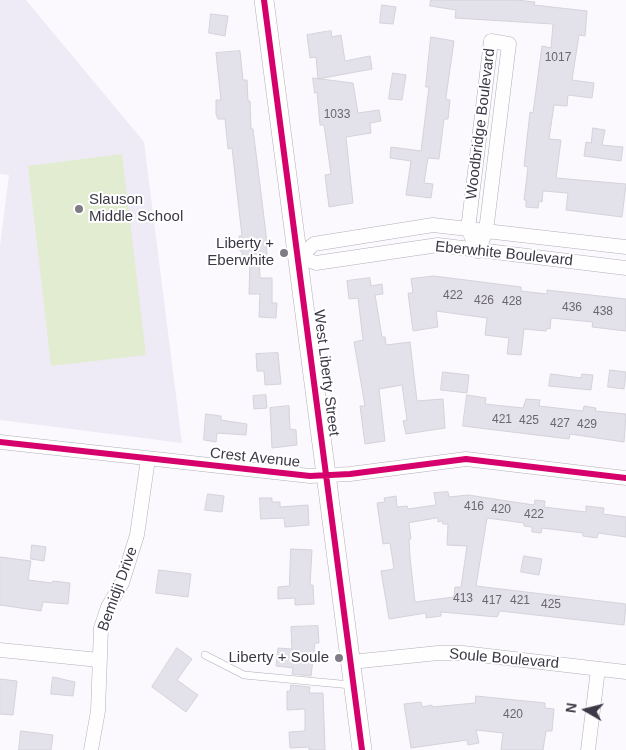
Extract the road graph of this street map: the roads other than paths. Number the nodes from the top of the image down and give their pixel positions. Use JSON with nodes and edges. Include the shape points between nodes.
{"nodes":[{"id":1,"x":264,"y":0,"type":"edge"},
{"id":2,"x":468,"y":229,"type":"junction"},
{"id":3,"x":486,"y":231,"type":"junction"},
{"id":4,"x":626,"y":247,"type":"edge"},
{"id":5,"x":478,"y":251,"type":"junction"},
{"id":6,"x":299,"y":257,"type":"junction"},
{"id":7,"x":626,"y":268,"type":"edge"},
{"id":8,"x":0,"y":442,"type":"edge"},
{"id":9,"x":148,"y":459,"type":"junction"},
{"id":10,"x":326,"y":475,"type":"junction"},
{"id":11,"x":626,"y":478,"type":"edge"},
{"id":12,"x":0,"y":650,"type":"edge"},
{"id":13,"x":205,"y":655,"type":"dead end"},
{"id":14,"x":99,"y":660,"type":"junction"},
{"id":15,"x":351,"y":662,"type":"junction"},
{"id":16,"x":598,"y":669,"type":"junction"},
{"id":17,"x":626,"y":672,"type":"edge"},
{"id":18,"x":354,"y":685,"type":"junction"},
{"id":19,"x":91,"y":750,"type":"edge"},
{"id":20,"x":362,"y":750,"type":"edge"},
{"id":21,"x":588,"y":750,"type":"edge"}],
"edges":[{"from":1,"to":6,"type":"main road","name":"West Liberty Street"},
{"from":2,"to":3,"type":"street","name":"Eberwhite Boulevard"},
{"from":2,"to":3,"type":"street","name":"Woodbridge Boulevard","via":[[491,42],[509,44]]},
{"from":2,"to":5,"type":"street"},
{"from":2,"to":6,"type":"street","name":"Eberwhite Boulevard","via":[[433,226],[359,236],[314,244]]},
{"from":3,"to":4,"type":"street","name":"Eberwhite Boulevard"},
{"from":3,"to":5,"type":"street","name":"Woodbridge Boulevard"},
{"from":5,"to":6,"type":"street","name":"Eberwhite Boulevard","via":[[438,245],[316,262]]},
{"from":5,"to":7,"type":"street","name":"Eberwhite Boulevard"},
{"from":6,"to":10,"type":"main road","name":"West Liberty Street"},
{"from":8,"to":9,"type":"street","name":"Crest Avenue"},
{"from":9,"to":10,"type":"street","name":"Crest Avenue","via":[[279,474]]},
{"from":9,"to":14,"type":"street","name":"Bemidji Drive","via":[[137,535],[122,583],[108,607],[101,628]]},
{"from":10,"to":11,"type":"street","name":"Crest Avenue","via":[[466,460]]},
{"from":10,"to":15,"type":"main road","name":"West Liberty Street"},
{"from":12,"to":14,"type":"street"},
{"from":13,"to":18,"type":"lane","via":[[244,675]]},
{"from":14,"to":19,"type":"street","name":"Bemidji Drive","via":[[98,711]]},
{"from":15,"to":16,"type":"street","name":"Soule Boulevard","via":[[463,653]]},
{"from":15,"to":18,"type":"main road","name":"West Liberty Street"},
{"from":16,"to":17,"type":"street","name":"Soule Boulevard"},
{"from":16,"to":21,"type":"street"},
{"from":18,"to":20,"type":"main road","name":"West Liberty Street"}]}
